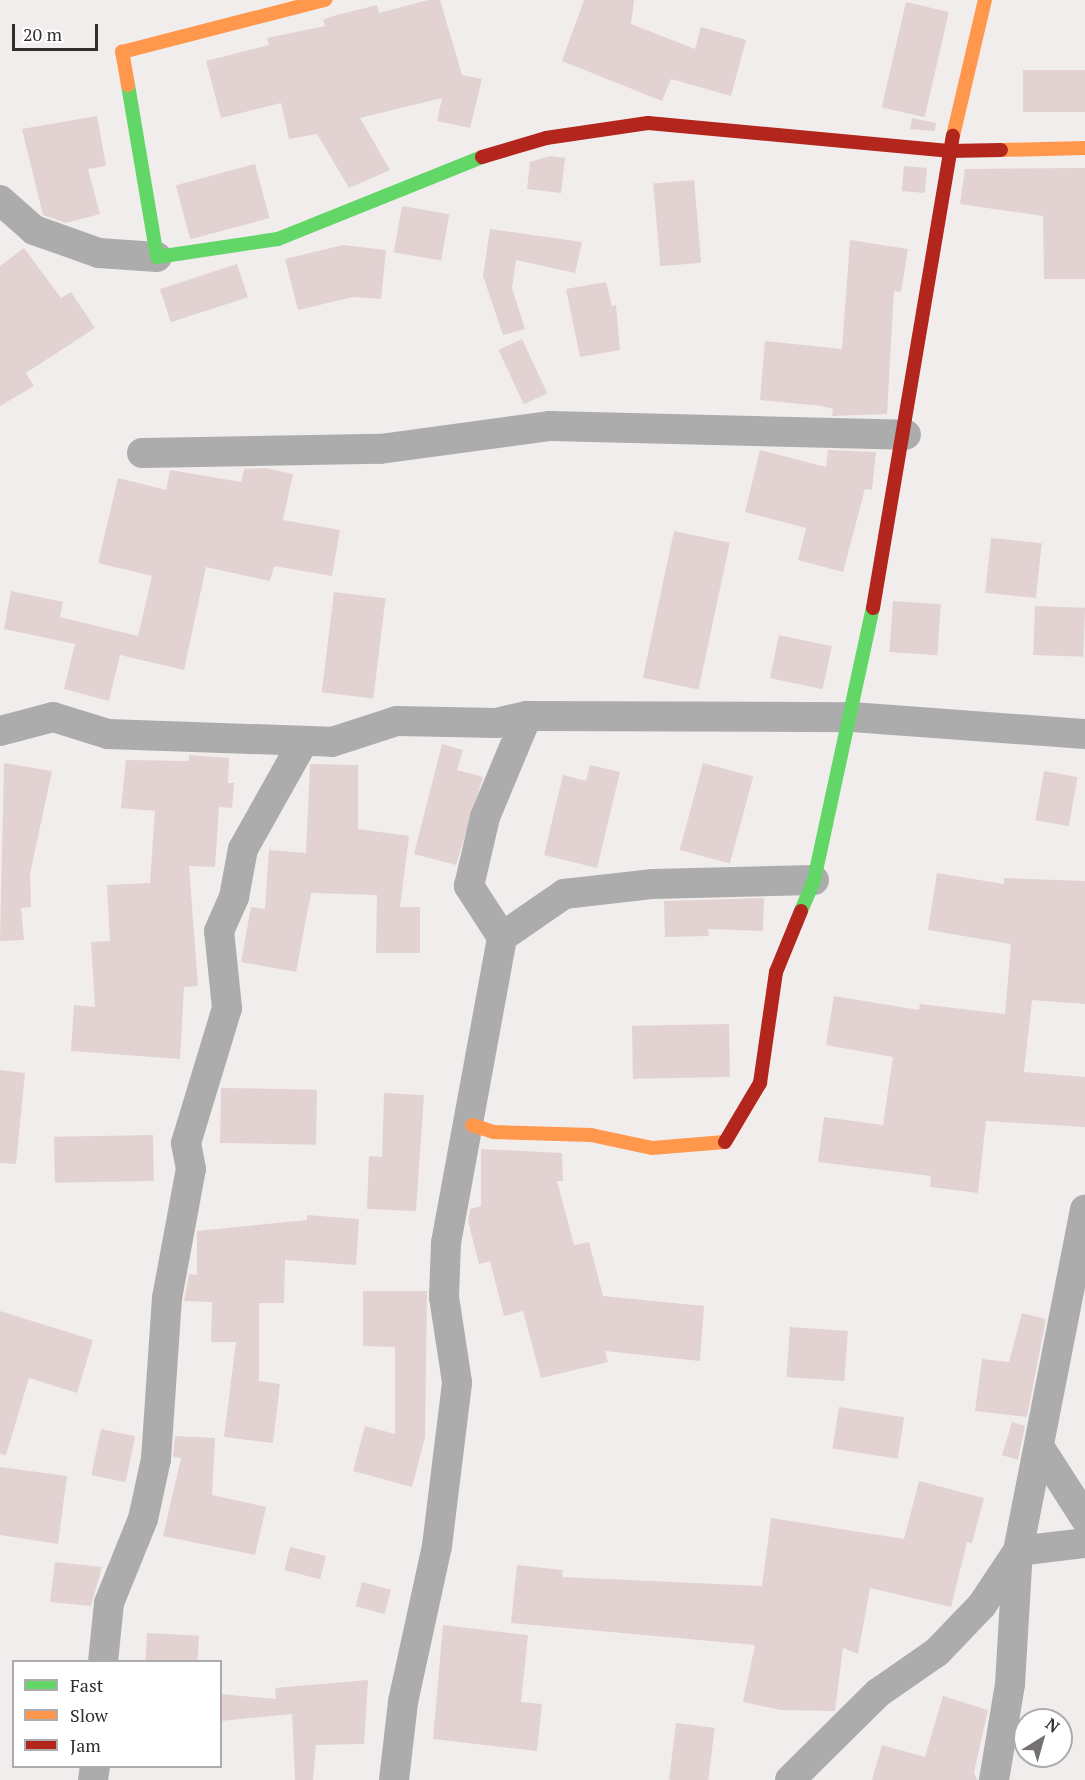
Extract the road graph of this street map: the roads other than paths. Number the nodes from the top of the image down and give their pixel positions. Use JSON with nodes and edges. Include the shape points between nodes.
{"nodes":[{"id":1,"x":325,"y":0,"type":"edge"},
{"id":2,"x":986,"y":0,"type":"edge"},
{"id":3,"x":1085,"y":148,"type":"edge"},
{"id":4,"x":949,"y":151,"type":"junction"},
{"id":5,"x":0,"y":200,"type":"edge"},
{"id":6,"x":157,"y":257,"type":"junction"},
{"id":7,"x":906,"y":435,"type":"junction"},
{"id":8,"x":142,"y":453,"type":"dead end"},
{"id":9,"x":527,"y":716,"type":"junction"},
{"id":10,"x":852,"y":717,"type":"junction"},
{"id":11,"x":0,"y":731,"type":"edge"},
{"id":12,"x":1085,"y":734,"type":"edge"},
{"id":13,"x":303,"y":742,"type":"junction"},
{"id":14,"x":814,"y":880,"type":"junction"},
{"id":15,"x":502,"y":937,"type":"junction"},
{"id":16,"x":472,"y":1125,"type":"junction"},
{"id":17,"x":1085,"y":1210,"type":"edge"},
{"id":18,"x":1042,"y":1451,"type":"junction"},
{"id":19,"x":1085,"y":1518,"type":"edge"},
{"id":20,"x":1085,"y":1543,"type":"edge"},
{"id":21,"x":1018,"y":1551,"type":"junction"},
{"id":22,"x":103,"y":1660,"type":"edge"},
{"id":23,"x":394,"y":1780,"type":"edge"},
{"id":24,"x":790,"y":1780,"type":"edge"},
{"id":25,"x":994,"y":1780,"type":"edge"}],
"edges":[{"from":1,"to":6,"type":"street","via":[[122,52]]},
{"from":2,"to":4,"type":"street"},
{"from":3,"to":4,"type":"street"},
{"from":4,"to":6,"type":"street","via":[[648,123],[546,138],[442,168],[278,239]]},
{"from":4,"to":7,"type":"street"},
{"from":5,"to":6,"type":"street","via":[[34,230],[99,253]]},
{"from":7,"to":8,"type":"street","via":[[550,426],[380,449]]},
{"from":7,"to":10,"type":"street"},
{"from":9,"to":10,"type":"street"},
{"from":9,"to":13,"type":"street","via":[[496,723],[397,721],[332,742]]},
{"from":9,"to":15,"type":"street","via":[[485,817],[469,886]]},
{"from":10,"to":12,"type":"street"},
{"from":10,"to":14,"type":"street"},
{"from":11,"to":13,"type":"street","via":[[53,717],[108,734]]},
{"from":13,"to":22,"type":"street","via":[[243,849],[234,897],[219,931],[227,1008],[186,1143],[191,1169],[166,1298],[156,1459],[143,1519],[109,1603]]},
{"from":14,"to":15,"type":"street","via":[[653,884],[564,894]]},
{"from":14,"to":16,"type":"street","via":[[777,972],[760,1083],[726,1142],[652,1148],[591,1135],[494,1132]]},
{"from":15,"to":16,"type":"street","via":[[497,987],[469,1098]]},
{"from":16,"to":23,"type":"street","via":[[446,1243],[444,1297],[457,1382],[437,1546],[403,1702]]},
{"from":17,"to":18,"type":"street"},
{"from":18,"to":19,"type":"street"},
{"from":18,"to":21,"type":"street"},
{"from":20,"to":21,"type":"street"},
{"from":21,"to":24,"type":"street","via":[[982,1605],[937,1653],[878,1693]]},
{"from":21,"to":25,"type":"street","via":[[1010,1684]]}]}
